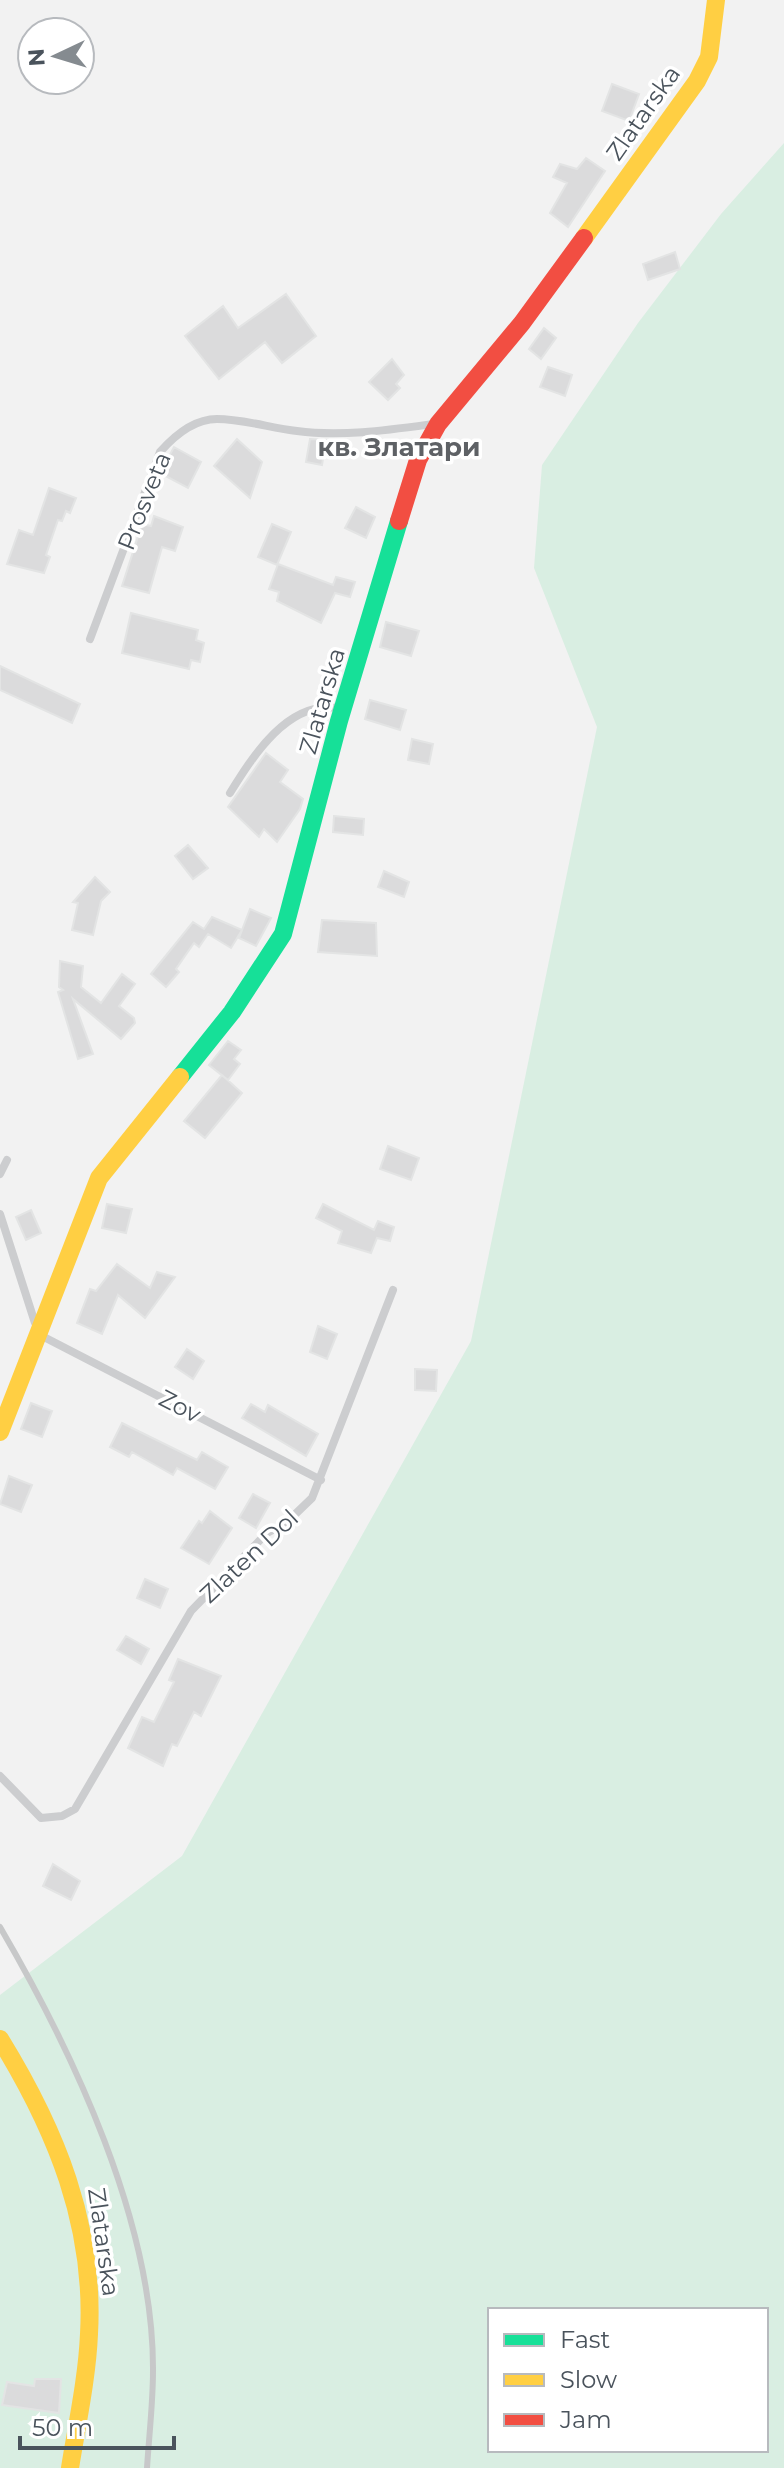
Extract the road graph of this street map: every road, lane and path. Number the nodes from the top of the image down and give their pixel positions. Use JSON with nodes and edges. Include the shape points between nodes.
{"nodes":[{"id":1,"x":716,"y":0,"type":"edge"},
{"id":2,"x":438,"y":424,"type":"junction"},
{"id":3,"x":90,"y":639,"type":"dead end"},
{"id":4,"x":343,"y":708,"type":"junction"},
{"id":5,"x":230,"y":793,"type":"dead end"},
{"id":6,"x":7,"y":1160,"type":"dead end"},
{"id":7,"x":0,"y":1174,"type":"edge"},
{"id":8,"x":0,"y":1214,"type":"edge"},
{"id":9,"x":393,"y":1290,"type":"dead end"},
{"id":10,"x":38,"y":1334,"type":"junction"},
{"id":11,"x":0,"y":1432,"type":"edge"},
{"id":12,"x":321,"y":1480,"type":"junction"},
{"id":13,"x":0,"y":1776,"type":"edge"},
{"id":14,"x":0,"y":2039,"type":"edge"},
{"id":15,"x":70,"y":2468,"type":"edge"}],
"edges":[{"from":1,"to":2,"type":"street","name":"Zlatarska","via":[[709,57],[697,81],[522,323]]},
{"from":2,"to":3,"type":"lane","name":"Prosveta","via":[[300,432],[215,419],[173,437],[160,452]]},
{"from":2,"to":4,"type":"street","name":"Zlatarska","via":[[406,493]]},
{"from":4,"to":5,"type":"lane","via":[[322,705],[285,724],[254,754]]},
{"from":4,"to":10,"type":"street","name":"Zlatarska","via":[[283,934],[232,1012],[99,1178]]},
{"from":6,"to":7,"type":"lane"},
{"from":8,"to":10,"type":"lane"},
{"from":9,"to":12,"type":"lane","name":"Zlaten Dol"},
{"from":10,"to":11,"type":"street","name":"Zlatarska"},
{"from":10,"to":12,"type":"lane","name":"Zov"},
{"from":12,"to":13,"type":"lane","name":"Zlaten Dol","via":[[312,1498],[267,1533],[191,1611],[75,1809],[51,1820],[41,1818]]},
{"from":14,"to":15,"type":"street","name":"Zlatarska","via":[[38,2098],[62,2149],[81,2224],[90,2319]]}]}
